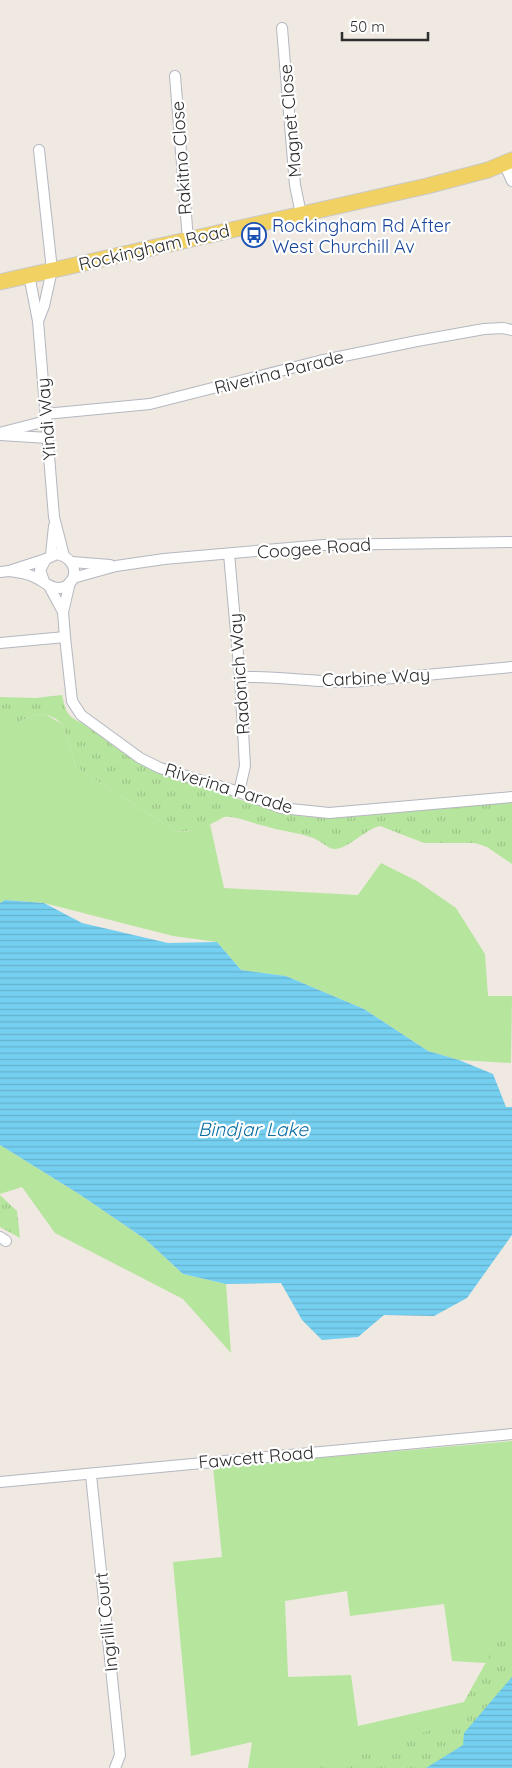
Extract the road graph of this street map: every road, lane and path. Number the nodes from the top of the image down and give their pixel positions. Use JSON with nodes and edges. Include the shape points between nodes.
{"nodes":[{"id":1,"x":282,"y":28,"type":"dead end"},
{"id":2,"x":175,"y":76,"type":"dead end"},
{"id":3,"x":39,"y":150,"type":"dead end"},
{"id":4,"x":508,"y":162,"type":"edge"},
{"id":5,"x":512,"y":181,"type":"edge"},
{"id":6,"x":301,"y":214,"type":"junction"},
{"id":7,"x":188,"y":240,"type":"junction"},
{"id":8,"x":52,"y":270,"type":"junction"},
{"id":9,"x":30,"y":275,"type":"junction"},
{"id":10,"x":0,"y":282,"type":"edge"},
{"id":11,"x":38,"y":321,"type":"junction"},
{"id":12,"x":512,"y":330,"type":"edge"},
{"id":13,"x":46,"y":418,"type":"junction"},
{"id":14,"x":0,"y":434,"type":"edge"},
{"id":15,"x":48,"y":438,"type":"junction"},
{"id":16,"x":54,"y":517,"type":"junction"},
{"id":17,"x":512,"y":542,"type":"edge"},
{"id":18,"x":228,"y":554,"type":"junction"},
{"id":19,"x":48,"y":557,"type":"junction"},
{"id":20,"x":68,"y":559,"type":"junction"},
{"id":21,"x":116,"y":566,"type":"junction"},
{"id":22,"x":4,"y":571,"type":"edge"},
{"id":23,"x":72,"y":580,"type":"junction"},
{"id":24,"x":46,"y":584,"type":"junction"},
{"id":25,"x":63,"y":612,"type":"junction"},
{"id":26,"x":65,"y":637,"type":"junction"},
{"id":27,"x":0,"y":643,"type":"edge"},
{"id":28,"x":512,"y":667,"type":"edge"},
{"id":29,"x":240,"y":677,"type":"junction"},
{"id":30,"x":81,"y":715,"type":"joint"},
{"id":31,"x":238,"y":792,"type":"junction"},
{"id":32,"x":512,"y":797,"type":"edge"},
{"id":33,"x":512,"y":1434,"type":"edge"},
{"id":34,"x":90,"y":1475,"type":"junction"},
{"id":35,"x":0,"y":1482,"type":"edge"},
{"id":36,"x":115,"y":1768,"type":"edge"}],
"edges":[{"from":1,"to":6,"type":"street","name":"Magnet Close","via":[[295,185]]},
{"from":2,"to":7,"type":"street","name":"Rakitno Close"},
{"from":3,"to":8,"type":"street","name":"Yindi Way"},
{"from":4,"to":5,"type":"street"},
{"from":4,"to":6,"type":"main road","name":"Rockingham Road","via":[[427,186]]},
{"from":6,"to":7,"type":"main road","name":"Rockingham Road"},
{"from":7,"to":8,"type":"main road","name":"Rockingham Road"},
{"from":8,"to":9,"type":"main road","name":"Rockingham Road"},
{"from":8,"to":11,"type":"street","name":"Yindi Way"},
{"from":9,"to":10,"type":"main road","name":"Rockingham Road"},
{"from":9,"to":11,"type":"street","name":"Yindi Way"},
{"from":11,"to":13,"type":"street","name":"Yindi Way"},
{"from":12,"to":13,"type":"street","name":"Riverina Parade","via":[[484,329],[417,341],[319,361],[150,404]]},
{"from":13,"to":14,"type":"street","name":"Riverina Parade"},
{"from":13,"to":15,"type":"street","name":"Yindi Way"},
{"from":14,"to":15,"type":"street"},
{"from":15,"to":16,"type":"street","name":"Yindi Way"},
{"from":16,"to":19,"type":"street","name":"Yindi Way"},
{"from":16,"to":20,"type":"street","name":"Yindi Way"},
{"from":17,"to":18,"type":"street","name":"Coogee Road","via":[[324,545]]},
{"from":18,"to":21,"type":"street","name":"Coogee Road"},
{"from":18,"to":29,"type":"street","name":"Radonich Way"},
{"from":19,"to":20,"type":"street","via":[[57,554]]},
{"from":19,"to":22,"type":"street"},
{"from":19,"to":24,"type":"street","name":"Yindi Way","via":[[40,570]]},
{"from":20,"to":21,"type":"street","name":"Coogee Road"},
{"from":20,"to":23,"type":"street","name":"Yindi Way","via":[[74,567]]},
{"from":21,"to":23,"type":"street","name":"Coogee Road"},
{"from":22,"to":24,"type":"street","via":[[31,575]]},
{"from":23,"to":24,"type":"street","via":[[61,588]]},
{"from":23,"to":25,"type":"street","name":"Yindi Way"},
{"from":24,"to":25,"type":"street","name":"Yindi Way"},
{"from":25,"to":26,"type":"street","name":"Yindi Way"},
{"from":26,"to":27,"type":"street"},
{"from":26,"to":30,"type":"street","name":"Yindi Way","via":[[72,701]]},
{"from":28,"to":29,"type":"street","name":"Carbine Way","via":[[350,682]]},
{"from":29,"to":31,"type":"street","name":"Radonich Way","via":[[245,766]]},
{"from":30,"to":31,"type":"street","name":"Riverina Parade","via":[[140,758]]},
{"from":31,"to":32,"type":"street","name":"Riverina Parade","via":[[281,808],[330,813]]},
{"from":33,"to":34,"type":"street","name":"Fawcett Road","via":[[155,1466]]},
{"from":34,"to":35,"type":"street","name":"Fawcett Road"},
{"from":34,"to":36,"type":"street","name":"Ingrilli Court","via":[[120,1755]]}]}
